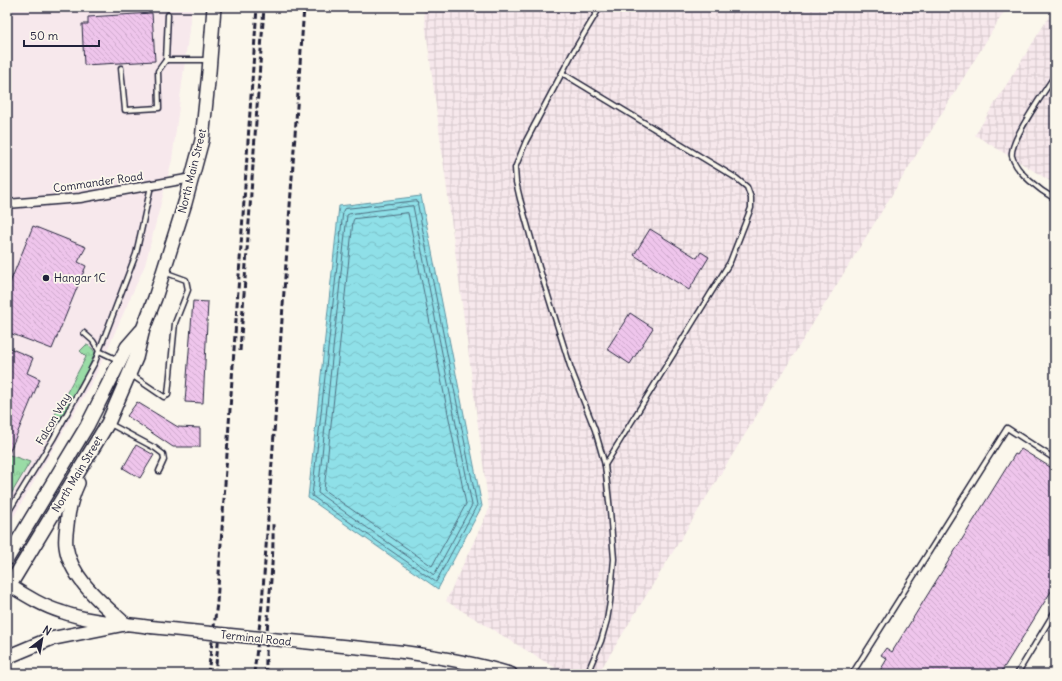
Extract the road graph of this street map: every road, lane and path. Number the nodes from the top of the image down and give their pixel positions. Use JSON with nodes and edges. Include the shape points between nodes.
{"nodes":[{"id":1,"x":214,"y":7,"type":"edge"},
{"id":2,"x":600,"y":7,"type":"edge"},
{"id":3,"x":168,"y":15,"type":"dead end"},
{"id":4,"x":166,"y":60,"type":"junction"},
{"id":5,"x":210,"y":60,"type":"junction"},
{"id":6,"x":121,"y":68,"type":"dead end"},
{"id":7,"x":562,"y":73,"type":"junction"},
{"id":8,"x":1055,"y":75,"type":"edge"},
{"id":9,"x":192,"y":178,"type":"junction"},
{"id":10,"x":151,"y":185,"type":"junction"},
{"id":11,"x":1055,"y":199,"type":"edge"},
{"id":12,"x":7,"y":204,"type":"edge"},
{"id":13,"x":163,"y":271,"type":"junction"},
{"id":14,"x":143,"y":329,"type":"junction"},
{"id":15,"x":84,"y":333,"type":"dead end"},
{"id":16,"x":99,"y":351,"type":"junction"},
{"id":17,"x":120,"y":361,"type":"junction"},
{"id":18,"x":128,"y":373,"type":"junction"},
{"id":19,"x":108,"y":423,"type":"junction"},
{"id":20,"x":1055,"y":459,"type":"edge"},
{"id":21,"x":605,"y":465,"type":"junction"},
{"id":22,"x":159,"y":471,"type":"dead end"},
{"id":23,"x":7,"y":514,"type":"edge"},
{"id":24,"x":7,"y":559,"type":"edge"},
{"id":25,"x":8,"y":586,"type":"edge"},
{"id":26,"x":1055,"y":610,"type":"edge"},
{"id":27,"x":125,"y":624,"type":"junction"},
{"id":28,"x":7,"y":657,"type":"edge"},
{"id":29,"x":511,"y":674,"type":"edge"},
{"id":30,"x":587,"y":674,"type":"edge"},
{"id":31,"x":852,"y":674,"type":"edge"},
{"id":32,"x":1017,"y":674,"type":"edge"}],
"edges":[{"from":1,"to":5,"type":"main road","name":"North Main Street"},
{"from":2,"to":7,"type":"lane"},
{"from":3,"to":4,"type":"lane"},
{"from":4,"to":5,"type":"lane"},
{"from":4,"to":6,"type":"lane","via":[[158,71],[159,108],[125,110]]},
{"from":5,"to":9,"type":"main road","name":"North Main Street","via":[[202,140]]},
{"from":7,"to":21,"type":"lane","via":[[526,141],[515,168],[516,182],[541,274]]},
{"from":7,"to":21,"type":"lane","via":[[736,178],[747,187],[751,198],[751,208],[730,262]]},
{"from":8,"to":11,"type":"lane","via":[[1026,122],[1014,145],[1012,155],[1023,174]]},
{"from":9,"to":10,"type":"street","name":"Commander Road"},
{"from":9,"to":13,"type":"main road","name":"North Main Street"},
{"from":10,"to":12,"type":"street","name":"Commander Road","via":[[80,198]]},
{"from":10,"to":16,"type":"lane","name":"Falcon Way","via":[[136,254]]},
{"from":13,"to":14,"type":"main road","name":"North Main Street"},
{"from":13,"to":18,"type":"lane","via":[[186,280],[188,290],[175,323],[168,395],[164,397]]},
{"from":14,"to":17,"type":"main road","name":"North Main Street","via":[[127,347]]},
{"from":14,"to":18,"type":"main road","name":"North Main Street","via":[[136,358]]},
{"from":15,"to":16,"type":"lane"},
{"from":16,"to":17,"type":"lane"},
{"from":16,"to":23,"type":"lane","name":"Falcon Way","via":[[53,438]]},
{"from":17,"to":18,"type":"lane"},
{"from":17,"to":24,"type":"main road","name":"North Main Street","via":[[87,426]]},
{"from":18,"to":19,"type":"main road","name":"North Main Street"},
{"from":19,"to":22,"type":"lane","via":[[163,454],[164,460]]},
{"from":19,"to":25,"type":"main road","name":"North Main Street"},
{"from":19,"to":27,"type":"main road","via":[[74,491],[68,518],[66,546],[70,559],[86,586]]},
{"from":20,"to":31,"type":"lane","via":[[1007,428]]},
{"from":21,"to":30,"type":"lane","via":[[614,559],[607,620]]},
{"from":25,"to":27,"type":"main road","name":"Terminal Road","via":[[62,612]]},
{"from":26,"to":32,"type":"lane"},
{"from":27,"to":28,"type":"main road","via":[[50,639]]},
{"from":27,"to":29,"type":"main road","name":"Terminal Road","bridge":true,"via":[[403,652],[487,666]]}]}
